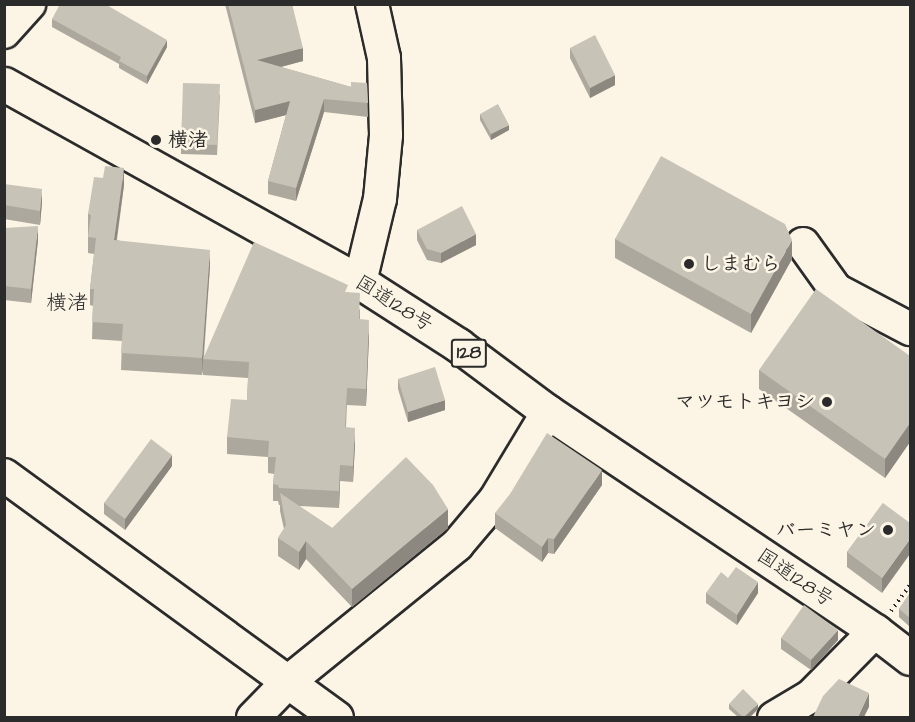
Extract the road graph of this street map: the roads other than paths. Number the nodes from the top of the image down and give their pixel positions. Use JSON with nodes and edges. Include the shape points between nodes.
{"nodes":[{"id":1,"x":29,"y":4,"type":"edge"},
{"id":2,"x":372,"y":4,"type":"edge"},
{"id":3,"x":4,"y":32,"type":"edge"},
{"id":4,"x":4,"y":84,"type":"edge"},
{"id":5,"x":803,"y":244,"type":"dead end"},
{"id":6,"x":360,"y":282,"type":"junction"},
{"id":7,"x":910,"y":330,"type":"edge"},
{"id":8,"x":548,"y":412,"type":"junction"},
{"id":9,"x":4,"y":475,"type":"edge"},
{"id":10,"x":875,"y":631,"type":"junction"},
{"id":11,"x":910,"y":658,"type":"edge"},
{"id":12,"x":288,"y":682,"type":"junction"},
{"id":13,"x":253,"y":717,"type":"edge"},
{"id":14,"x":337,"y":717,"type":"edge"},
{"id":15,"x":774,"y":717,"type":"edge"}],
"edges":[{"from":1,"to":3,"type":"street"},
{"from":2,"to":6,"type":"street","via":[[384,58],[386,135],[380,199]]},
{"from":4,"to":6,"type":"highway","name":"国道128号","number":"128"},
{"from":5,"to":7,"type":"street","via":[[836,290]]},
{"from":6,"to":8,"type":"highway","name":"国道128号","number":"128","via":[[458,345]]},
{"from":8,"to":10,"type":"highway","name":"国道128号","number":"128"},
{"from":8,"to":12,"type":"street","via":[[495,500],[457,545]]},
{"from":9,"to":12,"type":"street"},
{"from":10,"to":11,"type":"highway","name":"国道128号","number":"128"},
{"from":10,"to":15,"type":"street","via":[[811,696]]},
{"from":12,"to":13,"type":"street"},
{"from":12,"to":14,"type":"street"}]}
